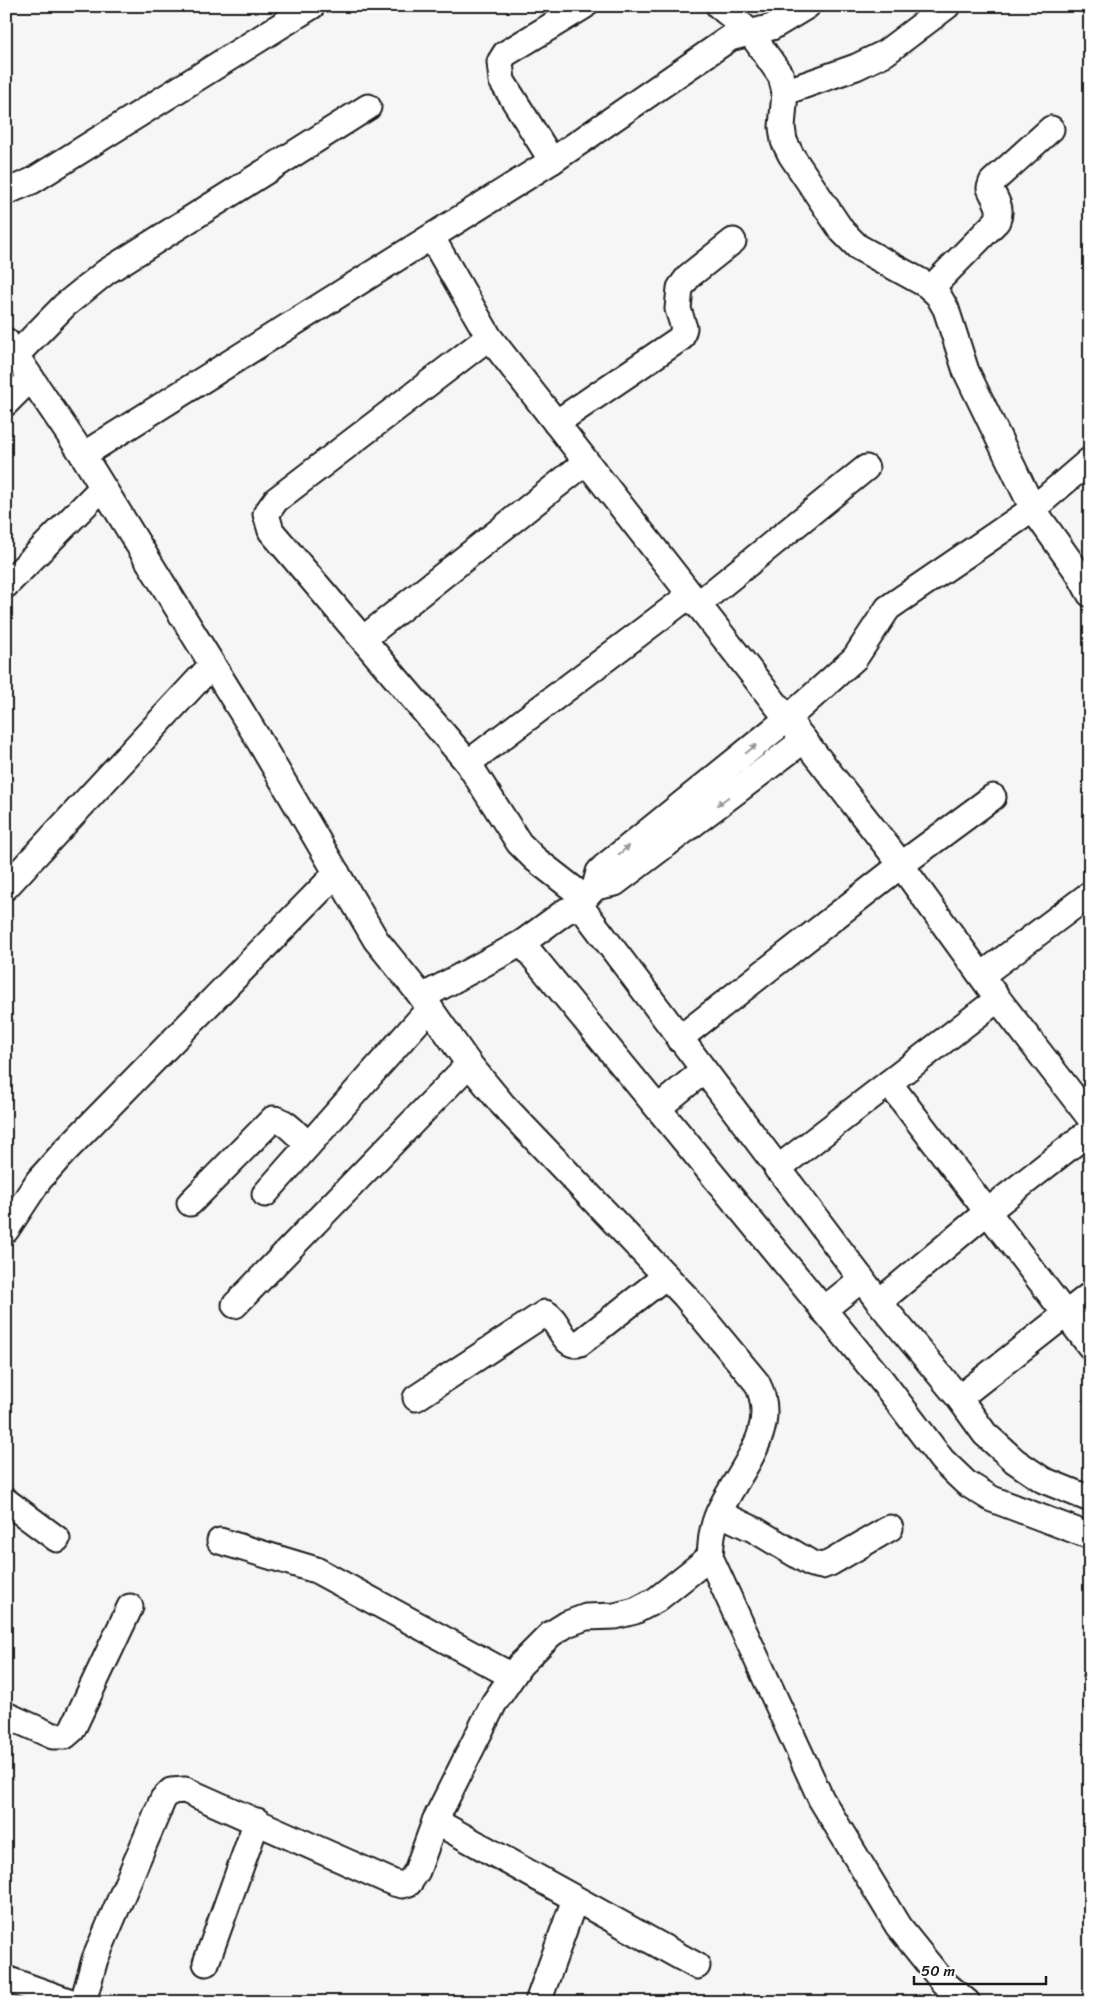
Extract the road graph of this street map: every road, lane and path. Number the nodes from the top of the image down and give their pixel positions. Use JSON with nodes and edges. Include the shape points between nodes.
{"nodes":[{"id":1,"x":312,"y":6,"type":"edge"},
{"id":2,"x":584,"y":6,"type":"edge"},
{"id":3,"x":719,"y":6,"type":"edge"},
{"id":4,"x":807,"y":6,"type":"edge"},
{"id":5,"x":947,"y":6,"type":"edge"},
{"id":6,"x":750,"y":32,"type":"junction"},
{"id":7,"x":785,"y":92,"type":"junction"},
{"id":8,"x":368,"y":107,"type":"dead end"},
{"id":9,"x":1051,"y":129,"type":"dead end"},
{"id":10,"x":552,"y":161,"type":"junction"},
{"id":11,"x":6,"y":192,"type":"edge"},
{"id":12,"x":432,"y":238,"type":"junction"},
{"id":13,"x":733,"y":241,"type":"dead end"},
{"id":14,"x":931,"y":288,"type":"junction"},
{"id":15,"x":489,"y":336,"type":"junction"},
{"id":16,"x":11,"y":348,"type":"edge"},
{"id":17,"x":31,"y":378,"type":"junction"},
{"id":18,"x":6,"y":403,"type":"edge"},
{"id":19,"x":556,"y":423,"type":"junction"},
{"id":20,"x":83,"y":455,"type":"junction"},
{"id":21,"x":1090,"y":460,"type":"edge"},
{"id":22,"x":586,"y":462,"type":"junction"},
{"id":23,"x":866,"y":468,"type":"dead end"},
{"id":24,"x":102,"y":488,"type":"junction"},
{"id":25,"x":1033,"y":509,"type":"junction"},
{"id":26,"x":6,"y":585,"type":"edge"},
{"id":27,"x":1090,"y":594,"type":"edge"},
{"id":28,"x":694,"y":600,"type":"junction"},
{"id":29,"x":362,"y":639,"type":"junction"},
{"id":30,"x":212,"y":665,"type":"junction"},
{"id":31,"x":787,"y":719,"type":"junction"},
{"id":32,"x":804,"y":740,"type":"junction"},
{"id":33,"x":468,"y":763,"type":"junction"},
{"id":34,"x":992,"y":797,"type":"dead end"},
{"id":35,"x":901,"y":865,"type":"junction"},
{"id":36,"x":337,"y":873,"type":"junction"},
{"id":37,"x":6,"y":887,"type":"edge"},
{"id":38,"x":1090,"y":894,"type":"edge"},
{"id":39,"x":585,"y":898,"type":"junction"},
{"id":40,"x":522,"y":943,"type":"junction"},
{"id":41,"x":982,"y":975,"type":"junction"},
{"id":42,"x":998,"y":999,"type":"junction"},
{"id":43,"x":426,"y":1003,"type":"junction"},
{"id":44,"x":679,"y":1039,"type":"junction"},
{"id":45,"x":469,"y":1064,"type":"junction"},
{"id":46,"x":890,"y":1083,"type":"junction"},
{"id":47,"x":681,"y":1089,"type":"junction"},
{"id":48,"x":1086,"y":1105,"type":"edge"},
{"id":49,"x":1090,"y":1131,"type":"edge"},
{"id":50,"x":308,"y":1145,"type":"junction"},
{"id":51,"x":777,"y":1168,"type":"junction"},
{"id":52,"x":265,"y":1194,"type":"dead end"},
{"id":53,"x":190,"y":1203,"type":"dead end"},
{"id":54,"x":987,"y":1212,"type":"junction"},
{"id":55,"x":6,"y":1230,"type":"edge"},
{"id":56,"x":666,"y":1276,"type":"junction"},
{"id":57,"x":843,"y":1294,"type":"junction"},
{"id":58,"x":1090,"y":1295,"type":"edge"},
{"id":59,"x":879,"y":1302,"type":"junction"},
{"id":60,"x":234,"y":1305,"type":"dead end"},
{"id":61,"x":1066,"y":1315,"type":"junction"},
{"id":62,"x":1090,"y":1346,"type":"edge"},
{"id":63,"x":416,"y":1398,"type":"dead end"},
{"id":64,"x":959,"y":1398,"type":"junction"},
{"id":65,"x":1090,"y":1498,"type":"edge"},
{"id":66,"x":6,"y":1501,"type":"edge"},
{"id":67,"x":719,"y":1513,"type":"junction"},
{"id":68,"x":890,"y":1528,"type":"dead end"},
{"id":69,"x":1090,"y":1536,"type":"edge"},
{"id":70,"x":57,"y":1539,"type":"dead end"},
{"id":71,"x":220,"y":1541,"type":"dead end"},
{"id":72,"x":710,"y":1557,"type":"junction"},
{"id":73,"x":130,"y":1607,"type":"dead end"},
{"id":74,"x":512,"y":1676,"type":"junction"},
{"id":75,"x":6,"y":1715,"type":"edge"},
{"id":76,"x":435,"y":1821,"type":"junction"},
{"id":77,"x":257,"y":1822,"type":"junction"},
{"id":78,"x":575,"y":1899,"type":"junction"},
{"id":79,"x":206,"y":1963,"type":"dead end"},
{"id":80,"x":697,"y":1966,"type":"dead end"},
{"id":81,"x":6,"y":1979,"type":"edge"},
{"id":82,"x":71,"y":2002,"type":"edge"},
{"id":83,"x":84,"y":2002,"type":"edge"},
{"id":84,"x":538,"y":2002,"type":"edge"},
{"id":85,"x":967,"y":2002,"type":"edge"}],
"edges":[{"from":1,"to":11,"type":"street","via":[[32,181]]},
{"from":2,"to":10,"type":"street","via":[[505,54],[500,62],[502,81]]},
{"from":3,"to":6,"type":"street"},
{"from":4,"to":6,"type":"street","via":[[772,26]]},
{"from":5,"to":7,"type":"street","via":[[885,53],[856,67]]},
{"from":6,"to":7,"type":"street","via":[[781,76]]},
{"from":6,"to":10,"type":"street","via":[[730,38]]},
{"from":7,"to":14,"type":"street","via":[[784,141],[842,231],[858,247]]},
{"from":8,"to":16,"type":"street","via":[[114,267]]},
{"from":9,"to":14,"type":"street","via":[[992,182],[990,188],[999,206],[997,221]]},
{"from":10,"to":12,"type":"street"},
{"from":12,"to":15,"type":"street"},
{"from":12,"to":20,"type":"street"},
{"from":13,"to":19,"type":"street","via":[[689,276],[680,288],[678,309],[684,328],[681,338]]},
{"from":14,"to":25,"type":"street","via":[[946,309],[966,371]]},
{"from":15,"to":19,"type":"street"},
{"from":15,"to":29,"type":"street","via":[[276,500],[266,514],[271,531]]},
{"from":16,"to":17,"type":"street"},
{"from":17,"to":18,"type":"street"},
{"from":17,"to":20,"type":"street"},
{"from":19,"to":22,"type":"street"},
{"from":20,"to":24,"type":"street"},
{"from":21,"to":25,"type":"street"},
{"from":22,"to":28,"type":"street"},
{"from":22,"to":29,"type":"street"},
{"from":23,"to":28,"type":"street"},
{"from":24,"to":26,"type":"street"},
{"from":24,"to":30,"type":"street"},
{"from":25,"to":27,"type":"street"},
{"from":25,"to":31,"type":"street","via":[[888,608],[855,658]]},
{"from":28,"to":31,"type":"street"},
{"from":28,"to":33,"type":"street"},
{"from":29,"to":33,"type":"street"},
{"from":30,"to":36,"type":"street"},
{"from":30,"to":37,"type":"street"},
{"from":31,"to":32,"type":"street"},
{"from":39,"to":31,"type":"street","one_way":true,"via":[[604,867]]},
{"from":32,"to":35,"type":"street"},
{"from":32,"to":39,"type":"street","one_way":true,"via":[[615,883]]},
{"from":33,"to":39,"type":"street","via":[[519,843]]},
{"from":34,"to":35,"type":"street"},
{"from":35,"to":41,"type":"street"},
{"from":35,"to":44,"type":"street"},
{"from":36,"to":43,"type":"street","via":[[376,940]]},
{"from":36,"to":55,"type":"street","via":[[64,1152],[39,1180]]},
{"from":38,"to":41,"type":"street"},
{"from":39,"to":40,"type":"street"},
{"from":39,"to":44,"type":"street","via":[[585,912]]},
{"from":40,"to":43,"type":"street"},
{"from":40,"to":47,"type":"street"},
{"from":41,"to":42,"type":"street"},
{"from":42,"to":46,"type":"street"},
{"from":42,"to":48,"type":"street"},
{"from":43,"to":45,"type":"street"},
{"from":43,"to":50,"type":"street"},
{"from":44,"to":47,"type":"street"},
{"from":45,"to":56,"type":"street","via":[[503,1105]]},
{"from":45,"to":60,"type":"street"},
{"from":46,"to":51,"type":"street"},
{"from":46,"to":54,"type":"street"},
{"from":47,"to":51,"type":"street"},
{"from":47,"to":57,"type":"street"},
{"from":49,"to":54,"type":"street"},
{"from":50,"to":52,"type":"street"},
{"from":50,"to":53,"type":"street","via":[[287,1126],[273,1119]]},
{"from":51,"to":57,"type":"street"},
{"from":54,"to":59,"type":"street"},
{"from":54,"to":61,"type":"street"},
{"from":56,"to":63,"type":"street","via":[[580,1343],[568,1342],[551,1315],[545,1313]]},
{"from":56,"to":67,"type":"street","via":[[757,1383],[764,1396],[761,1438]]},
{"from":57,"to":59,"type":"street"},
{"from":57,"to":69,"type":"street","via":[[942,1460],[966,1483],[992,1499]]},
{"from":58,"to":61,"type":"street"},
{"from":59,"to":64,"type":"street"},
{"from":61,"to":62,"type":"street"},
{"from":61,"to":64,"type":"street"},
{"from":64,"to":65,"type":"street","via":[[985,1434],[1015,1461],[1043,1480]]},
{"from":66,"to":70,"type":"street"},
{"from":67,"to":68,"type":"street","via":[[812,1564],[822,1566]]},
{"from":67,"to":72,"type":"street","via":[[711,1535]]},
{"from":71,"to":74,"type":"street","via":[[316,1570]]},
{"from":72,"to":74,"type":"street","via":[[656,1600],[635,1611],[615,1616],[586,1617],[567,1624],[551,1634]]},
{"from":72,"to":85,"type":"street","via":[[821,1799],[898,1926],[943,1982]]},
{"from":73,"to":75,"type":"street","via":[[72,1730],[65,1736],[53,1736]]},
{"from":74,"to":76,"type":"street","via":[[494,1703]]},
{"from":76,"to":77,"type":"street","via":[[417,1871],[409,1883],[402,1885]]},
{"from":76,"to":78,"type":"street"},
{"from":77,"to":79,"type":"street"},
{"from":77,"to":83,"type":"street","via":[[185,1790],[171,1791],[162,1799],[95,1959]]},
{"from":78,"to":80,"type":"street"},
{"from":78,"to":84,"type":"street"},
{"from":81,"to":82,"type":"street"}]}
